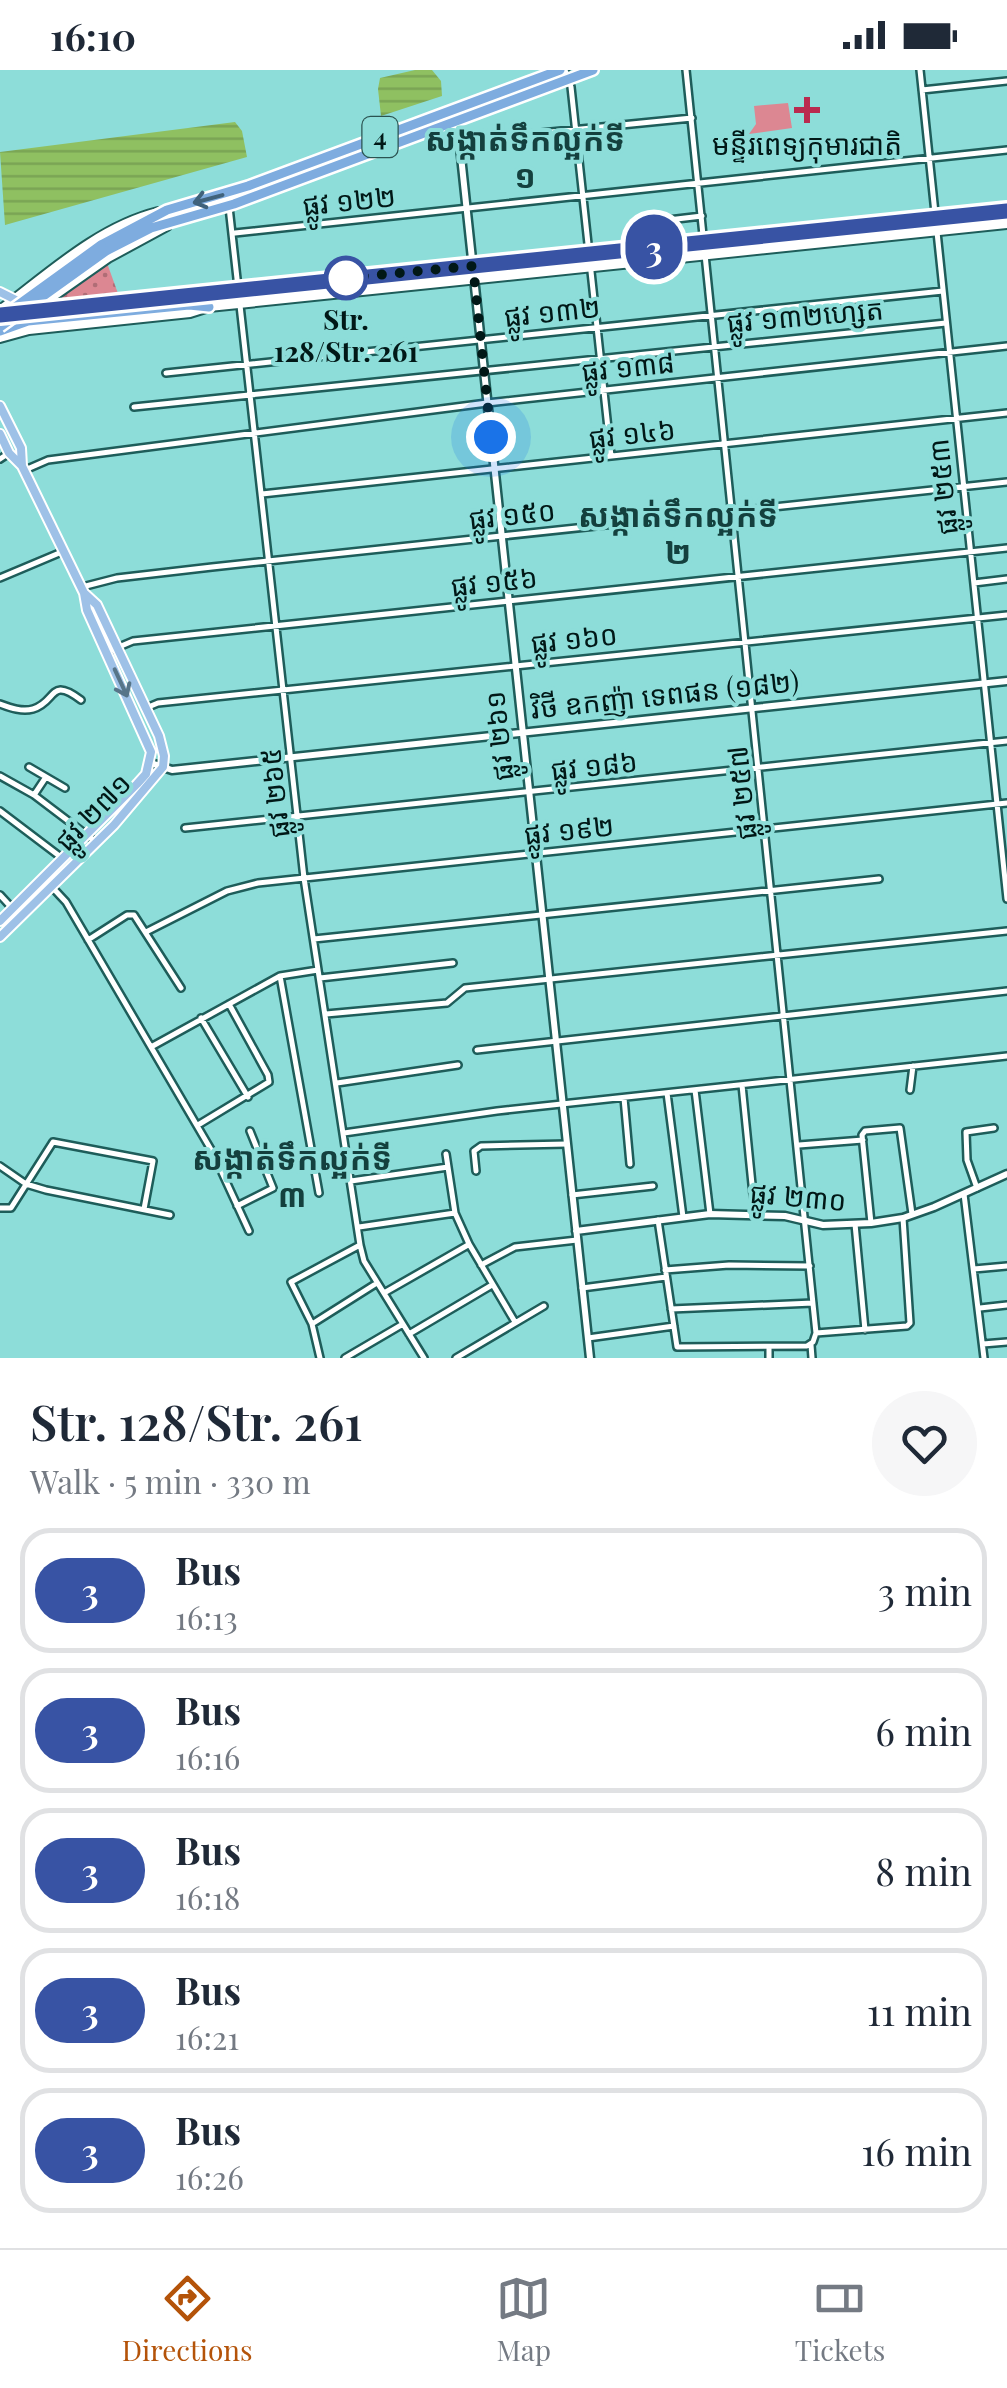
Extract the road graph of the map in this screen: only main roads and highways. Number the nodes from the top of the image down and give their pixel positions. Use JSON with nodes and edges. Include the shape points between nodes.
{"nodes":[{"id":1,"x":594,"y":70,"type":"edge"},
{"id":2,"x":564,"y":73,"type":"edge"},
{"id":3,"x":453,"y":116,"type":"junction"},
{"id":4,"x":167,"y":210,"type":"junction"},
{"id":5,"x":1007,"y":211,"type":"edge"},
{"id":6,"x":171,"y":222,"type":"junction"},
{"id":7,"x":1007,"y":224,"type":"edge"},
{"id":8,"x":103,"y":248,"type":"junction"},
{"id":9,"x":42,"y":278,"type":"junction"},
{"id":10,"x":0,"y":292,"type":"edge"},
{"id":11,"x":51,"y":298,"type":"junction"},
{"id":12,"x":14,"y":300,"type":"junction"},
{"id":13,"x":209,"y":307,"type":"junction"},
{"id":14,"x":53,"y":309,"type":"junction"},
{"id":15,"x":36,"y":310,"type":"junction"},
{"id":16,"x":0,"y":314,"type":"edge"},
{"id":17,"x":0,"y":332,"type":"edge"},
{"id":18,"x":0,"y":406,"type":"edge"},
{"id":19,"x":0,"y":434,"type":"edge"},
{"id":20,"x":24,"y":468,"type":"junction"},
{"id":21,"x":83,"y":590,"type":"junction"},
{"id":22,"x":0,"y":921,"type":"edge"},
{"id":23,"x":0,"y":937,"type":"edge"}],
"edges":[{"from":1,"to":2,"type":"highway","number":"4"},
{"from":2,"to":3,"type":"highway","number":"4"},
{"from":3,"to":4,"type":"highway","number":"4","one_way":true},
{"from":3,"to":6,"type":"highway","number":"4","via":[[228,206]]},
{"from":4,"to":8,"type":"highway","number":"4"},
{"from":4,"to":9,"type":"main road","via":[[116,228]]},
{"from":5,"to":14,"type":"main road"},
{"from":6,"to":8,"type":"highway","number":"4"},
{"from":6,"to":11,"type":"main road"},
{"from":7,"to":13,"type":"main road"},
{"from":8,"to":16,"type":"highway","number":"4","bridge":true},
{"from":8,"to":17,"type":"highway","number":"4","bridge":true},
{"from":9,"to":11,"type":"main road","via":[[42,294]]},
{"from":9,"to":12,"type":"main road"},
{"from":10,"to":12,"type":"main road"},
{"from":11,"to":14,"type":"main road"},
{"from":12,"to":15,"type":"main road"},
{"from":12,"to":16,"type":"main road"},
{"from":13,"to":17,"type":"main road"},
{"from":13,"to":17,"type":"highway","via":[[28,321]]},
{"from":14,"to":15,"type":"main road"},
{"from":15,"to":16,"type":"main road"},
{"from":18,"to":20,"type":"main road","name":"ផ្លូវ ២៧១"},
{"from":19,"to":20,"type":"main road","name":"ផ្លូវ ២៧១"},
{"from":20,"to":21,"type":"main road","name":"ផ្លូវ ២៧១"},
{"from":21,"to":22,"type":"main road","name":"ផ្លូវ ២៧១","one_way":true,"via":[[147,738],[151,763]]},
{"from":21,"to":23,"type":"main road","name":"ផ្លូវ ២៧១","via":[[97,605],[146,708],[163,750],[162,767]]}]}
